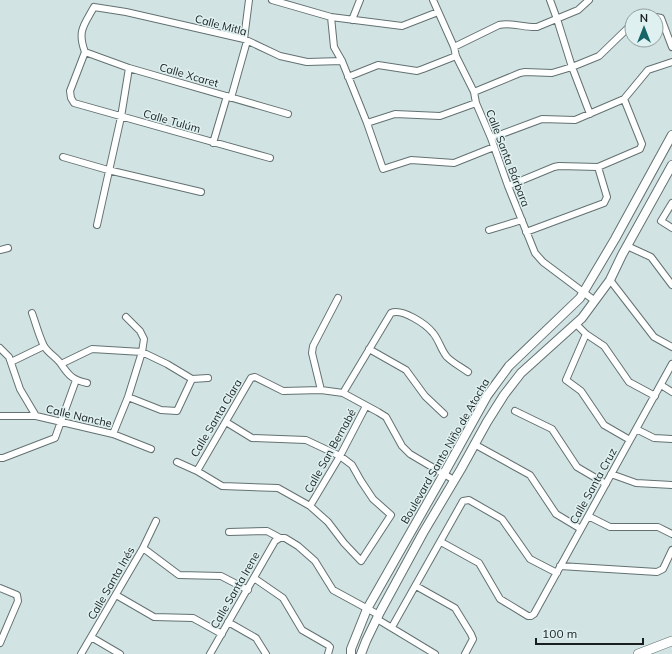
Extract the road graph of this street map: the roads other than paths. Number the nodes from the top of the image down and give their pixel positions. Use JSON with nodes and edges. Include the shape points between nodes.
{"nodes":[{"id":1,"x":91,"y":0,"type":"edge"},
{"id":2,"x":249,"y":0,"type":"edge"},
{"id":3,"x":272,"y":0,"type":"edge"},
{"id":4,"x":360,"y":0,"type":"edge"},
{"id":5,"x":433,"y":0,"type":"edge"},
{"id":6,"x":550,"y":0,"type":"edge"},
{"id":7,"x":589,"y":0,"type":"edge"},
{"id":8,"x":94,"y":7,"type":"junction"},
{"id":9,"x":438,"y":12,"type":"junction"},
{"id":10,"x":331,"y":16,"type":"junction"},
{"id":11,"x":557,"y":19,"type":"junction"},
{"id":12,"x":352,"y":20,"type":"junction"},
{"id":13,"x":664,"y":26,"type":"edge"},
{"id":14,"x":624,"y":32,"type":"edge"},
{"id":15,"x":245,"y":40,"type":"junction"},
{"id":16,"x":454,"y":47,"type":"junction"},
{"id":17,"x":672,"y":47,"type":"edge"},
{"id":18,"x":85,"y":52,"type":"junction"},
{"id":19,"x":456,"y":56,"type":"junction"},
{"id":20,"x":342,"y":62,"type":"junction"},
{"id":21,"x":672,"y":62,"type":"edge"},
{"id":22,"x":572,"y":67,"type":"junction"},
{"id":23,"x":129,"y":68,"type":"junction"},
{"id":24,"x":348,"y":77,"type":"junction"},
{"id":25,"x":474,"y":92,"type":"junction"},
{"id":26,"x":229,"y":97,"type":"junction"},
{"id":27,"x":624,"y":99,"type":"junction"},
{"id":28,"x":476,"y":103,"type":"junction"},
{"id":29,"x":288,"y":114,"type":"dead end"},
{"id":30,"x":590,"y":114,"type":"junction"},
{"id":31,"x":121,"y":117,"type":"junction"},
{"id":32,"x":367,"y":122,"type":"junction"},
{"id":33,"x":672,"y":134,"type":"edge"},
{"id":34,"x":491,"y":138,"type":"junction"},
{"id":35,"x":214,"y":143,"type":"junction"},
{"id":36,"x":494,"y":147,"type":"junction"},
{"id":37,"x":63,"y":157,"type":"dead end"},
{"id":38,"x":270,"y":158,"type":"dead end"},
{"id":39,"x":672,"y":165,"type":"edge"},
{"id":40,"x":598,"y":167,"type":"junction"},
{"id":41,"x":108,"y":170,"type":"junction"},
{"id":42,"x":652,"y":172,"type":"junction"},
{"id":43,"x":665,"y":178,"type":"junction"},
{"id":44,"x":508,"y":186,"type":"junction"},
{"id":45,"x":201,"y":192,"type":"dead end"},
{"id":46,"x":672,"y":203,"type":"edge"},
{"id":47,"x":522,"y":220,"type":"junction"},
{"id":48,"x":97,"y":226,"type":"dead end"},
{"id":49,"x":672,"y":228,"type":"edge"},
{"id":50,"x":489,"y":230,"type":"dead end"},
{"id":51,"x":526,"y":232,"type":"junction"},
{"id":52,"x":627,"y":246,"type":"junction"},
{"id":53,"x":8,"y":248,"type":"dead end"},
{"id":54,"x":0,"y":250,"type":"edge"},
{"id":55,"x":610,"y":280,"type":"junction"},
{"id":56,"x":672,"y":285,"type":"edge"},
{"id":57,"x":584,"y":292,"type":"junction"},
{"id":58,"x":338,"y":298,"type":"dead end"},
{"id":59,"x":595,"y":300,"type":"junction"},
{"id":60,"x":32,"y":313,"type":"dead end"},
{"id":61,"x":126,"y":317,"type":"dead end"},
{"id":62,"x":576,"y":324,"type":"junction"},
{"id":63,"x":586,"y":334,"type":"junction"},
{"id":64,"x":44,"y":346,"type":"junction"},
{"id":65,"x":672,"y":346,"type":"edge"},
{"id":66,"x":0,"y":348,"type":"edge"},
{"id":67,"x":369,"y":349,"type":"junction"},
{"id":68,"x":142,"y":352,"type":"junction"},
{"id":69,"x":11,"y":362,"type":"junction"},
{"id":70,"x":61,"y":364,"type":"junction"},
{"id":71,"x":672,"y":364,"type":"edge"},
{"id":72,"x":468,"y":372,"type":"dead end"},
{"id":73,"x":208,"y":378,"type":"dead end"},
{"id":74,"x":192,"y":379,"type":"junction"},
{"id":75,"x":76,"y":380,"type":"junction"},
{"id":76,"x":87,"y":383,"type":"dead end"},
{"id":77,"x":660,"y":385,"type":"junction"},
{"id":78,"x":321,"y":390,"type":"junction"},
{"id":79,"x":672,"y":392,"type":"edge"},
{"id":80,"x":343,"y":394,"type":"junction"},
{"id":81,"x":128,"y":396,"type":"junction"},
{"id":82,"x":654,"y":396,"type":"junction"},
{"id":83,"x":366,"y":406,"type":"junction"},
{"id":84,"x":515,"y":411,"type":"dead end"},
{"id":85,"x":444,"y":414,"type":"dead end"},
{"id":86,"x":0,"y":416,"type":"edge"},
{"id":87,"x":36,"y":416,"type":"junction"},
{"id":88,"x":62,"y":422,"type":"junction"},
{"id":89,"x":226,"y":422,"type":"junction"},
{"id":90,"x":636,"y":429,"type":"junction"},
{"id":91,"x":112,"y":434,"type":"junction"},
{"id":92,"x":672,"y":439,"type":"edge"},
{"id":93,"x":630,"y":440,"type":"junction"},
{"id":94,"x":474,"y":444,"type":"junction"},
{"id":95,"x":151,"y":448,"type":"dead end"},
{"id":96,"x":340,"y":456,"type":"junction"},
{"id":97,"x":0,"y":458,"type":"edge"},
{"id":98,"x":177,"y":462,"type":"dead end"},
{"id":99,"x":196,"y":471,"type":"junction"},
{"id":100,"x":444,"y":473,"type":"junction"},
{"id":101,"x":611,"y":474,"type":"junction"},
{"id":102,"x":454,"y":480,"type":"junction"},
{"id":103,"x":606,"y":484,"type":"junction"},
{"id":104,"x":672,"y":485,"type":"edge"},
{"id":105,"x":310,"y":506,"type":"junction"},
{"id":106,"x":588,"y":516,"type":"junction"},
{"id":107,"x":156,"y":520,"type":"dead end"},
{"id":108,"x":581,"y":529,"type":"junction"},
{"id":109,"x":229,"y":532,"type":"dead end"},
{"id":110,"x":672,"y":534,"type":"edge"},
{"id":111,"x":280,"y":538,"type":"junction"},
{"id":112,"x":440,"y":542,"type":"junction"},
{"id":113,"x":143,"y":548,"type":"junction"},
{"id":114,"x":672,"y":550,"type":"edge"},
{"id":115,"x":560,"y":566,"type":"junction"},
{"id":116,"x":557,"y":573,"type":"junction"},
{"id":117,"x":254,"y":578,"type":"junction"},
{"id":118,"x":416,"y":586,"type":"junction"},
{"id":119,"x":0,"y":588,"type":"edge"},
{"id":120,"x":248,"y":590,"type":"junction"},
{"id":121,"x":116,"y":595,"type":"junction"},
{"id":122,"x":367,"y":609,"type":"junction"},
{"id":123,"x":378,"y":617,"type":"junction"},
{"id":124,"x":228,"y":622,"type":"junction"},
{"id":125,"x":392,"y":628,"type":"junction"},
{"id":126,"x":222,"y":634,"type":"junction"},
{"id":127,"x":91,"y":637,"type":"junction"},
{"id":128,"x":672,"y":641,"type":"edge"},
{"id":129,"x":0,"y":643,"type":"edge"},
{"id":130,"x":81,"y":654,"type":"edge"},
{"id":131,"x":120,"y":654,"type":"edge"},
{"id":132,"x":210,"y":654,"type":"edge"},
{"id":133,"x":266,"y":654,"type":"edge"},
{"id":134,"x":328,"y":654,"type":"edge"},
{"id":135,"x":351,"y":654,"type":"edge"},
{"id":136,"x":361,"y":654,"type":"edge"},
{"id":137,"x":435,"y":654,"type":"edge"},
{"id":138,"x":465,"y":654,"type":"edge"},
{"id":139,"x":638,"y":654,"type":"edge"}],
"edges":[{"from":1,"to":8,"type":"street"},
{"from":2,"to":15,"type":"street"},
{"from":3,"to":10,"type":"street"},
{"from":4,"to":12,"type":"street"},
{"from":5,"to":9,"type":"street","name":"Calle Santa Bárbara"},
{"from":6,"to":11,"type":"street"},
{"from":7,"to":11,"type":"street","via":[[578,10]]},
{"from":8,"to":15,"type":"street","name":"Calle Mitla"},
{"from":8,"to":18,"type":"street","via":[[81,31]]},
{"from":9,"to":12,"type":"street","via":[[402,26]]},
{"from":9,"to":16,"type":"street","name":"Calle Santa Bárbara"},
{"from":10,"to":12,"type":"street"},
{"from":10,"to":20,"type":"street","via":[[334,47]]},
{"from":11,"to":16,"type":"street","via":[[537,27],[499,25]]},
{"from":11,"to":22,"type":"street"},
{"from":13,"to":17,"type":"street"},
{"from":14,"to":22,"type":"street","via":[[599,56]]},
{"from":15,"to":20,"type":"street","name":"Calle Mitla","via":[[280,56],[307,62]]},
{"from":15,"to":26,"type":"street"},
{"from":16,"to":19,"type":"street","name":"Calle Santa Bárbara"},
{"from":18,"to":23,"type":"street","name":"Calle Xcaret"},
{"from":18,"to":31,"type":"street","name":"Calle Tulúm","via":[[70,91],[70,98],[74,103]]},
{"from":19,"to":24,"type":"street","via":[[422,70],[378,65]]},
{"from":19,"to":25,"type":"street","name":"Calle Santa Bárbara"},
{"from":20,"to":24,"type":"street"},
{"from":21,"to":27,"type":"street","via":[[648,70]]},
{"from":22,"to":25,"type":"street","via":[[552,73],[520,73]]},
{"from":22,"to":30,"type":"street"},
{"from":23,"to":26,"type":"street","name":"Calle Xcaret"},
{"from":23,"to":31,"type":"street"},
{"from":24,"to":32,"type":"street"},
{"from":25,"to":28,"type":"street","name":"Calle Santa Bárbara"},
{"from":26,"to":29,"type":"street","name":"Calle Xcaret"},
{"from":26,"to":35,"type":"street"},
{"from":27,"to":30,"type":"street"},
{"from":27,"to":40,"type":"street","via":[[642,147]]},
{"from":28,"to":32,"type":"street","via":[[440,116],[395,114]]},
{"from":28,"to":34,"type":"street","name":"Calle Santa Bárbara"},
{"from":30,"to":34,"type":"street","via":[[575,120],[542,119]]},
{"from":31,"to":35,"type":"street","name":"Calle Tulúm"},
{"from":31,"to":41,"type":"street"},
{"from":32,"to":36,"type":"street","via":[[383,169],[411,160],[454,162]]},
{"from":33,"to":42,"type":"street","name":"Boulevard Santo Niño de Atocha"},
{"from":34,"to":36,"type":"street","name":"Calle Santa Bárbara"},
{"from":35,"to":38,"type":"street","name":"Calle Tulúm"},
{"from":36,"to":44,"type":"street","name":"Calle Santa Bárbara"},
{"from":37,"to":41,"type":"street"},
{"from":39,"to":43,"type":"street","name":"Boulevard Santo Niño de Atocha"},
{"from":40,"to":44,"type":"street","via":[[559,166]]},
{"from":40,"to":51,"type":"street","via":[[607,197],[604,203]]},
{"from":41,"to":45,"type":"street"},
{"from":41,"to":48,"type":"street"},
{"from":42,"to":43,"type":"street"},
{"from":42,"to":57,"type":"street","name":"Boulevard Santo Niño de Atocha"},
{"from":43,"to":52,"type":"street","name":"Boulevard Santo Niño de Atocha"},
{"from":44,"to":47,"type":"street","name":"Calle Santa Bárbara"},
{"from":46,"to":49,"type":"street","via":[[661,221]]},
{"from":47,"to":50,"type":"street"},
{"from":47,"to":51,"type":"street","name":"Calle Santa Bárbara"},
{"from":51,"to":57,"type":"street","name":"Calle Santa Bárbara","via":[[534,253]]},
{"from":52,"to":55,"type":"street","name":"Boulevard Santo Niño de Atocha"},
{"from":52,"to":56,"type":"street","via":[[651,258]]},
{"from":53,"to":54,"type":"street"},
{"from":55,"to":59,"type":"street","name":"Boulevard Santo Niño de Atocha"},
{"from":55,"to":65,"type":"street","via":[[654,337]]},
{"from":57,"to":59,"type":"street","name":"Calle Santa Bárbara"},
{"from":57,"to":100,"type":"street","name":"Boulevard Santo Niño de Atocha","via":[[509,366],[487,396]]},
{"from":58,"to":78,"type":"street","via":[[313,346],[312,353]]},
{"from":59,"to":62,"type":"street","name":"Boulevard Santo Niño de Atocha"},
{"from":60,"to":64,"type":"street"},
{"from":61,"to":68,"type":"street","via":[[144,339]]},
{"from":62,"to":63,"type":"street"},
{"from":62,"to":94,"type":"street","name":"Boulevard Santo Niño de Atocha","via":[[521,373],[504,395]]},
{"from":63,"to":82,"type":"street","via":[[604,346],[629,382]]},
{"from":63,"to":93,"type":"street","via":[[566,380],[581,391],[604,424]]},
{"from":64,"to":69,"type":"street"},
{"from":64,"to":70,"type":"street"},
{"from":66,"to":69,"type":"street"},
{"from":67,"to":72,"type":"street","name":"Calle San Bernabé","via":[[391,314],[399,312],[420,321],[433,333],[447,357]]},
{"from":67,"to":80,"type":"street","name":"Calle San Bernabé"},
{"from":67,"to":85,"type":"street","via":[[406,370],[425,396]]},
{"from":68,"to":70,"type":"street","via":[[92,349]]},
{"from":68,"to":74,"type":"street"},
{"from":68,"to":81,"type":"street"},
{"from":69,"to":87,"type":"street","via":[[20,389]]},
{"from":70,"to":75,"type":"street"},
{"from":71,"to":77,"type":"street","name":"Calle Santa Cruz"},
{"from":73,"to":74,"type":"street"},
{"from":74,"to":81,"type":"street","via":[[177,411],[161,410]]},
{"from":75,"to":76,"type":"street"},
{"from":75,"to":88,"type":"street"},
{"from":77,"to":79,"type":"street"},
{"from":77,"to":82,"type":"street","name":"Calle Santa Cruz"},
{"from":78,"to":80,"type":"street"},
{"from":78,"to":89,"type":"street","name":"Calle Santa Clara","via":[[283,391],[255,377],[251,378]]},
{"from":80,"to":83,"type":"street"},
{"from":81,"to":91,"type":"street"},
{"from":82,"to":90,"type":"street","name":"Calle Santa Cruz"},
{"from":83,"to":96,"type":"street","name":"Calle San Bernabé"},
{"from":83,"to":100,"type":"street","via":[[386,418],[402,446],[410,454]]},
{"from":84,"to":103,"type":"street","via":[[552,429],[577,467]]},
{"from":86,"to":87,"type":"street","name":"Calle Nanche"},
{"from":87,"to":88,"type":"street","name":"Calle Nanche"},
{"from":88,"to":91,"type":"street","name":"Calle Nanche"},
{"from":88,"to":97,"type":"street","via":[[56,438]]},
{"from":89,"to":96,"type":"street","via":[[252,438],[306,440]]},
{"from":89,"to":99,"type":"street","name":"Calle Santa Clara"},
{"from":90,"to":92,"type":"street","via":[[654,438]]},
{"from":90,"to":93,"type":"street","name":"Calle Santa Cruz"},
{"from":91,"to":95,"type":"street","name":"Calle Nanche"},
{"from":93,"to":101,"type":"street","name":"Calle Santa Cruz"},
{"from":94,"to":102,"type":"street","name":"Boulevard Santo Niño de Atocha"},
{"from":94,"to":108,"type":"street","via":[[530,475],[556,514]]},
{"from":96,"to":105,"type":"street","name":"Calle San Bernabé"},
{"from":96,"to":105,"type":"street","via":[[352,465],[374,499],[391,515],[361,561],[328,522]]},
{"from":98,"to":99,"type":"street"},
{"from":99,"to":105,"type":"street","via":[[222,486],[278,488]]},
{"from":100,"to":102,"type":"street"},
{"from":100,"to":122,"type":"street","name":"Boulevard Santo Niño de Atocha"},
{"from":101,"to":103,"type":"street","name":"Calle Santa Cruz"},
{"from":101,"to":104,"type":"street","via":[[636,483]]},
{"from":102,"to":123,"type":"street","name":"Boulevard Santo Niño de Atocha"},
{"from":103,"to":106,"type":"street","name":"Calle Santa Cruz"},
{"from":106,"to":108,"type":"street","name":"Calle Santa Cruz"},
{"from":106,"to":110,"type":"street","via":[[610,527],[658,527]]},
{"from":107,"to":113,"type":"street","name":"Calle Santa Inés"},
{"from":108,"to":115,"type":"street","name":"Calle Santa Cruz"},
{"from":109,"to":111,"type":"street","via":[[267,531]]},
{"from":111,"to":117,"type":"street","name":"Calle Santa Irene","via":[[275,541]]},
{"from":111,"to":122,"type":"street","via":[[285,538],[298,546],[315,561],[333,590]]},
{"from":112,"to":116,"type":"street","via":[[463,501],[469,500],[502,519],[530,559]]},
{"from":112,"to":116,"type":"street","name":"Calle Santa Cruz","via":[[479,563],[500,599],[528,616],[534,614]]},
{"from":112,"to":118,"type":"street"},
{"from":113,"to":120,"type":"street","via":[[179,574],[220,576]]},
{"from":113,"to":121,"type":"street","name":"Calle Santa Inés"},
{"from":114,"to":115,"type":"street","via":[[657,572]]},
{"from":115,"to":116,"type":"street","name":"Calle Santa Cruz"},
{"from":117,"to":120,"type":"street","name":"Calle Santa Irene"},
{"from":117,"to":134,"type":"street","via":[[283,598],[302,630],[328,644]]},
{"from":118,"to":125,"type":"street"},
{"from":118,"to":138,"type":"street","via":[[454,608],[472,634],[473,639]]},
{"from":119,"to":129,"type":"street","via":[[17,595],[18,601]]},
{"from":120,"to":124,"type":"street","name":"Calle Santa Irene"},
{"from":121,"to":126,"type":"street","via":[[154,617],[193,618]]},
{"from":121,"to":127,"type":"street","name":"Calle Santa Inés"},
{"from":122,"to":123,"type":"street"},
{"from":122,"to":135,"type":"street","name":"Boulevard Santo Niño de Atocha"},
{"from":123,"to":125,"type":"street"},
{"from":123,"to":136,"type":"street","name":"Boulevard Santo Niño de Atocha"},
{"from":124,"to":126,"type":"street","name":"Calle Santa Irene"},
{"from":124,"to":133,"type":"street","via":[[256,638]]},
{"from":125,"to":137,"type":"street"},
{"from":126,"to":132,"type":"street","name":"Calle Santa Irene"},
{"from":127,"to":130,"type":"street","name":"Calle Santa Inés"},
{"from":127,"to":131,"type":"street"},
{"from":128,"to":139,"type":"main road"}]}
